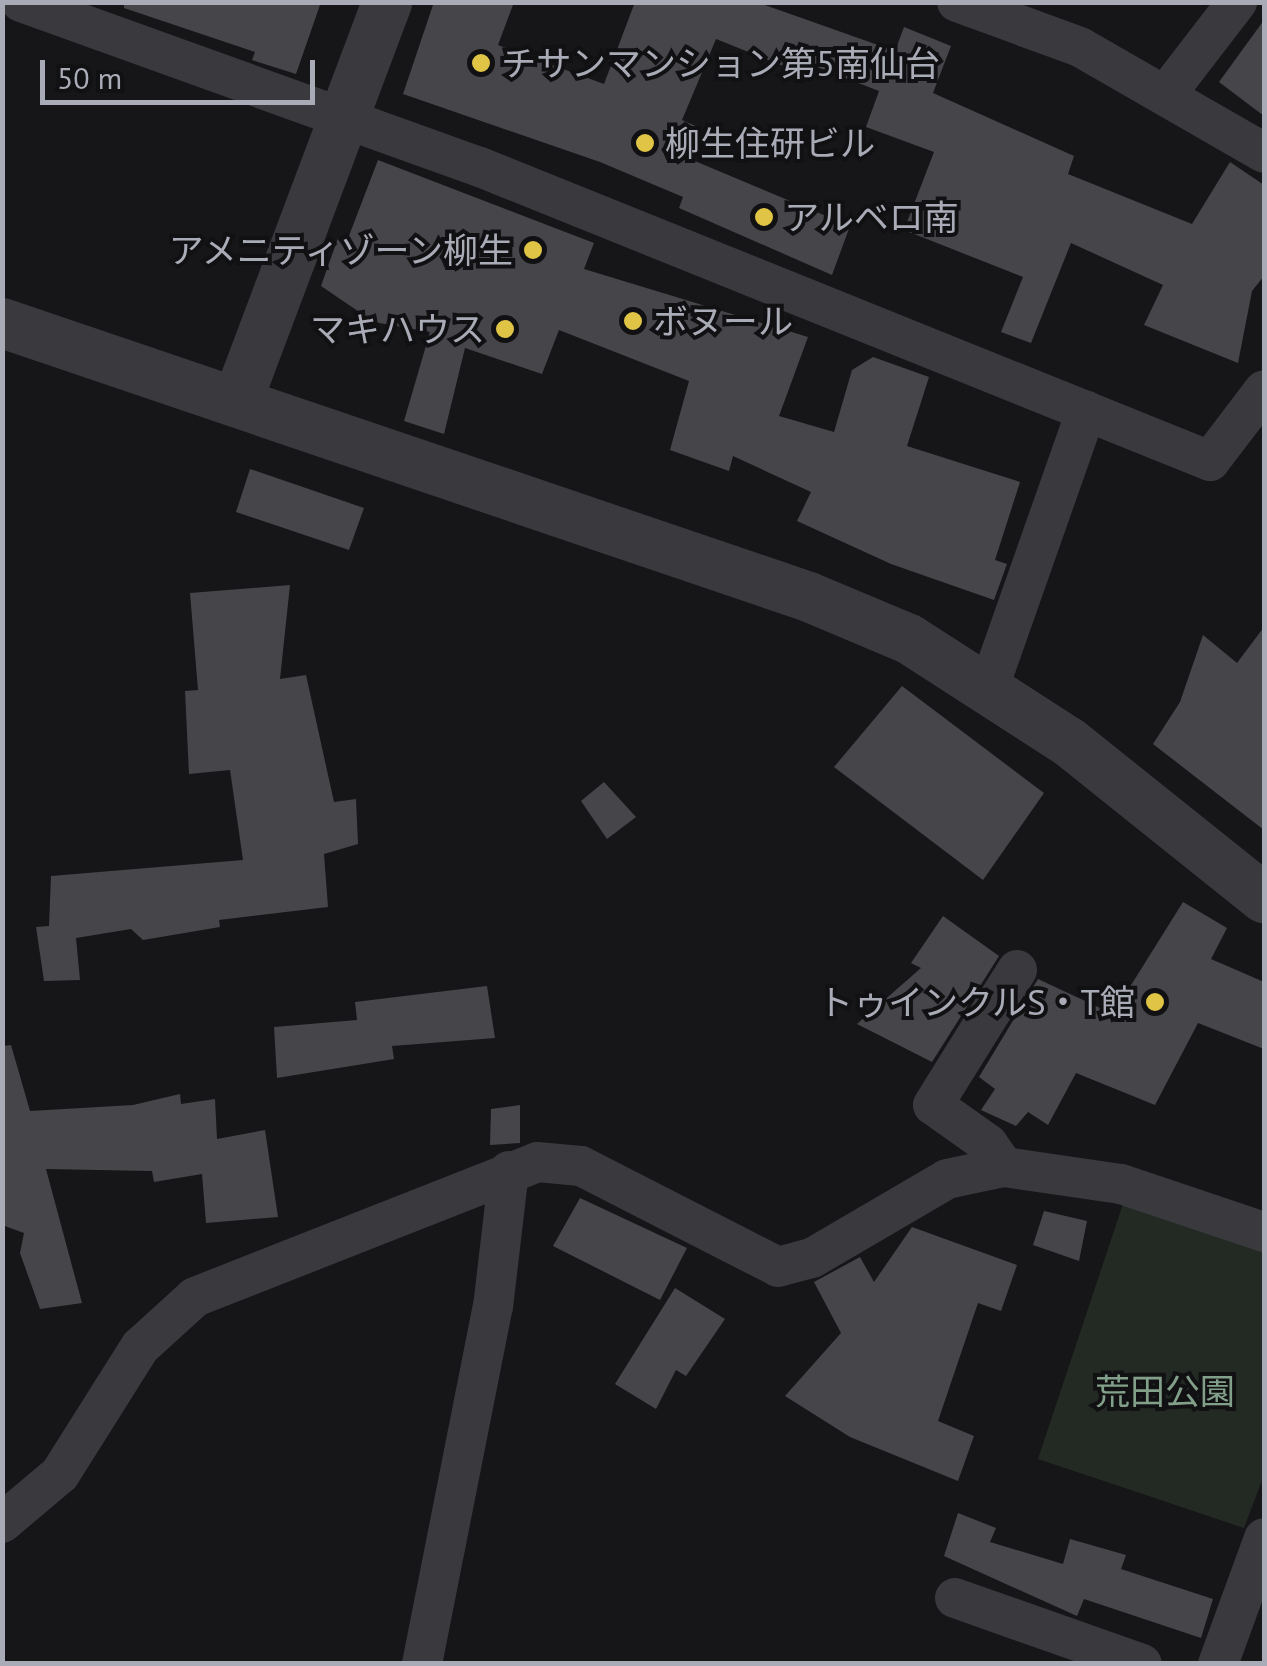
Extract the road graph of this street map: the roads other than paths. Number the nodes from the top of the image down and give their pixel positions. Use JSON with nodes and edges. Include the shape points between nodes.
{"nodes":[{"id":1,"x":21,"y":2,"type":"edge"},
{"id":2,"x":387,"y":2,"type":"edge"},
{"id":3,"x":957,"y":2,"type":"edge"},
{"id":4,"x":1237,"y":2,"type":"edge"},
{"id":5,"x":1167,"y":93,"type":"junction"},
{"id":6,"x":345,"y":116,"type":"junction"},
{"id":7,"x":1264,"y":153,"type":"edge"},
{"id":8,"x":2,"y":323,"type":"edge"},
{"id":9,"x":1264,"y":390,"type":"edge"},
{"id":10,"x":237,"y":402,"type":"junction"},
{"id":11,"x":1086,"y":411,"type":"junction"},
{"id":12,"x":989,"y":686,"type":"junction"},
{"id":13,"x":1258,"y":879,"type":"edge"},
{"id":14,"x":1017,"y":970,"type":"dead end"},
{"id":15,"x":1004,"y":1167,"type":"junction"},
{"id":16,"x":509,"y":1171,"type":"junction"},
{"id":17,"x":1264,"y":1232,"type":"edge"},
{"id":18,"x":2,"y":1523,"type":"edge"},
{"id":19,"x":1264,"y":1538,"type":"edge"},
{"id":20,"x":956,"y":1598,"type":"dead end"},
{"id":21,"x":422,"y":1664,"type":"edge"},
{"id":22,"x":1142,"y":1664,"type":"edge"},
{"id":23,"x":1218,"y":1664,"type":"edge"}],
"edges":[{"from":1,"to":6,"type":"street"},
{"from":2,"to":6,"type":"street"},
{"from":3,"to":5,"type":"street","via":[[1080,47]]},
{"from":4,"to":5,"type":"street"},
{"from":5,"to":7,"type":"street"},
{"from":6,"to":10,"type":"street"},
{"from":6,"to":11,"type":"street"},
{"from":8,"to":10,"type":"street"},
{"from":9,"to":11,"type":"street","via":[[1210,461]]},
{"from":10,"to":12,"type":"street","via":[[809,597],[908,639]]},
{"from":11,"to":12,"type":"street"},
{"from":12,"to":13,"type":"street"},
{"from":14,"to":15,"type":"street","via":[[933,1105],[988,1144]]},
{"from":15,"to":16,"type":"street","via":[[947,1178],[812,1258],[778,1267],[581,1166],[537,1162]]},
{"from":15,"to":17,"type":"street","via":[[1121,1184]]},
{"from":16,"to":18,"type":"street","via":[[195,1296],[140,1348],[60,1474]]},
{"from":16,"to":21,"type":"street","via":[[493,1307]]},
{"from":19,"to":23,"type":"street"},
{"from":20,"to":22,"type":"street"}]}
